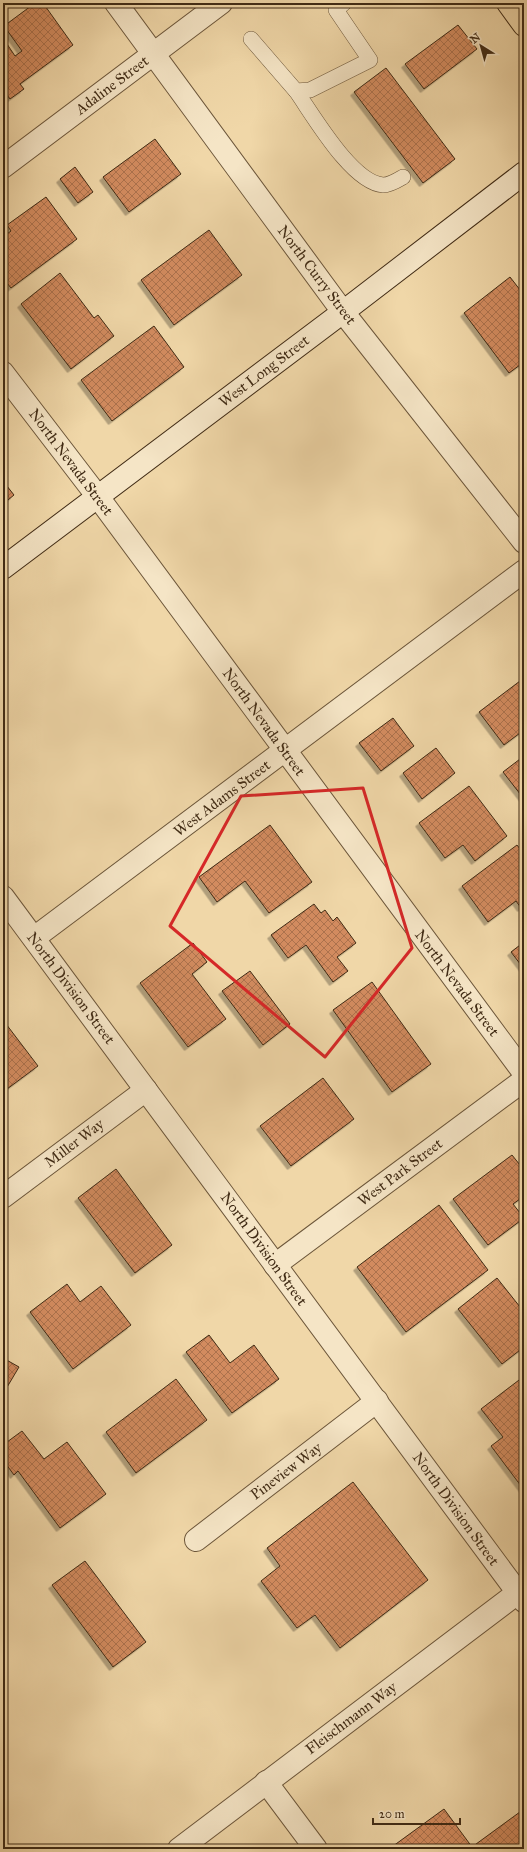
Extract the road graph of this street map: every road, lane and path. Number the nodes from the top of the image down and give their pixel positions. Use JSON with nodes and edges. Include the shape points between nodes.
{"nodes":[{"id":1,"x":116,"y":3,"type":"edge"},
{"id":2,"x":221,"y":3,"type":"edge"},
{"id":3,"x":344,"y":3,"type":"edge"},
{"id":4,"x":508,"y":3,"type":"edge"},
{"id":5,"x":524,"y":25,"type":"edge"},
{"id":6,"x":251,"y":39,"type":"dead end"},
{"id":7,"x":154,"y":54,"type":"junction"},
{"id":8,"x":296,"y":91,"type":"junction"},
{"id":9,"x":3,"y":167,"type":"edge"},
{"id":10,"x":524,"y":173,"type":"edge"},
{"id":11,"x":403,"y":177,"type":"dead end"},
{"id":12,"x":343,"y":312,"type":"junction"},
{"id":13,"x":3,"y":373,"type":"edge"},
{"id":14,"x":98,"y":497,"type":"junction"},
{"id":15,"x":524,"y":542,"type":"edge"},
{"id":16,"x":3,"y":568,"type":"edge"},
{"id":17,"x":524,"y":571,"type":"edge"},
{"id":18,"x":285,"y":751,"type":"junction"},
{"id":19,"x":3,"y":897,"type":"edge"},
{"id":20,"x":34,"y":938,"type":"junction"},
{"id":21,"x":524,"y":1073,"type":"edge"},
{"id":22,"x":524,"y":1080,"type":"edge"},
{"id":23,"x":146,"y":1090,"type":"junction"},
{"id":24,"x":3,"y":1197,"type":"edge"},
{"id":25,"x":275,"y":1265,"type":"junction"},
{"id":26,"x":376,"y":1401,"type":"junction"},
{"id":27,"x":196,"y":1540,"type":"dead end"},
{"id":28,"x":522,"y":1594,"type":"edge"},
{"id":29,"x":266,"y":1782,"type":"junction"},
{"id":30,"x":179,"y":1849,"type":"edge"},
{"id":31,"x":316,"y":1849,"type":"edge"}],
"edges":[{"from":1,"to":7,"type":"street","name":"North Curry Street"},
{"from":2,"to":7,"type":"street","name":"Adaline Street"},
{"from":3,"to":8,"type":"lane","via":[[336,10],[370,60],[310,90]]},
{"from":4,"to":5,"type":"main road"},
{"from":6,"to":8,"type":"lane"},
{"from":7,"to":9,"type":"street","name":"Adaline Street"},
{"from":7,"to":12,"type":"street","name":"North Curry Street"},
{"from":8,"to":11,"type":"lane","via":[[347,164],[369,180],[383,185]]},
{"from":10,"to":12,"type":"street","name":"West Long Street"},
{"from":12,"to":14,"type":"street","name":"West Long Street"},
{"from":12,"to":15,"type":"street","name":"North Curry Street"},
{"from":13,"to":14,"type":"street","name":"North Nevada Street"},
{"from":14,"to":16,"type":"street","name":"West Long Street"},
{"from":14,"to":18,"type":"street","name":"North Nevada Street"},
{"from":17,"to":18,"type":"street","name":"West Adams Street"},
{"from":18,"to":20,"type":"street","name":"West Adams Street"},
{"from":18,"to":21,"type":"street","name":"North Nevada Street"},
{"from":19,"to":20,"type":"street","name":"North Division Street"},
{"from":20,"to":23,"type":"street","name":"North Division Street"},
{"from":22,"to":25,"type":"street","name":"West Park Street"},
{"from":23,"to":24,"type":"street","name":"Miller Way"},
{"from":23,"to":25,"type":"street","name":"North Division Street"},
{"from":25,"to":26,"type":"street","name":"North Division Street"},
{"from":26,"to":27,"type":"street","name":"Pineview Way"},
{"from":26,"to":28,"type":"street","name":"North Division Street"},
{"from":28,"to":29,"type":"street","name":"Fleischmann Way"},
{"from":29,"to":30,"type":"street","name":"Fleischmann Way"},
{"from":29,"to":31,"type":"street"}]}
